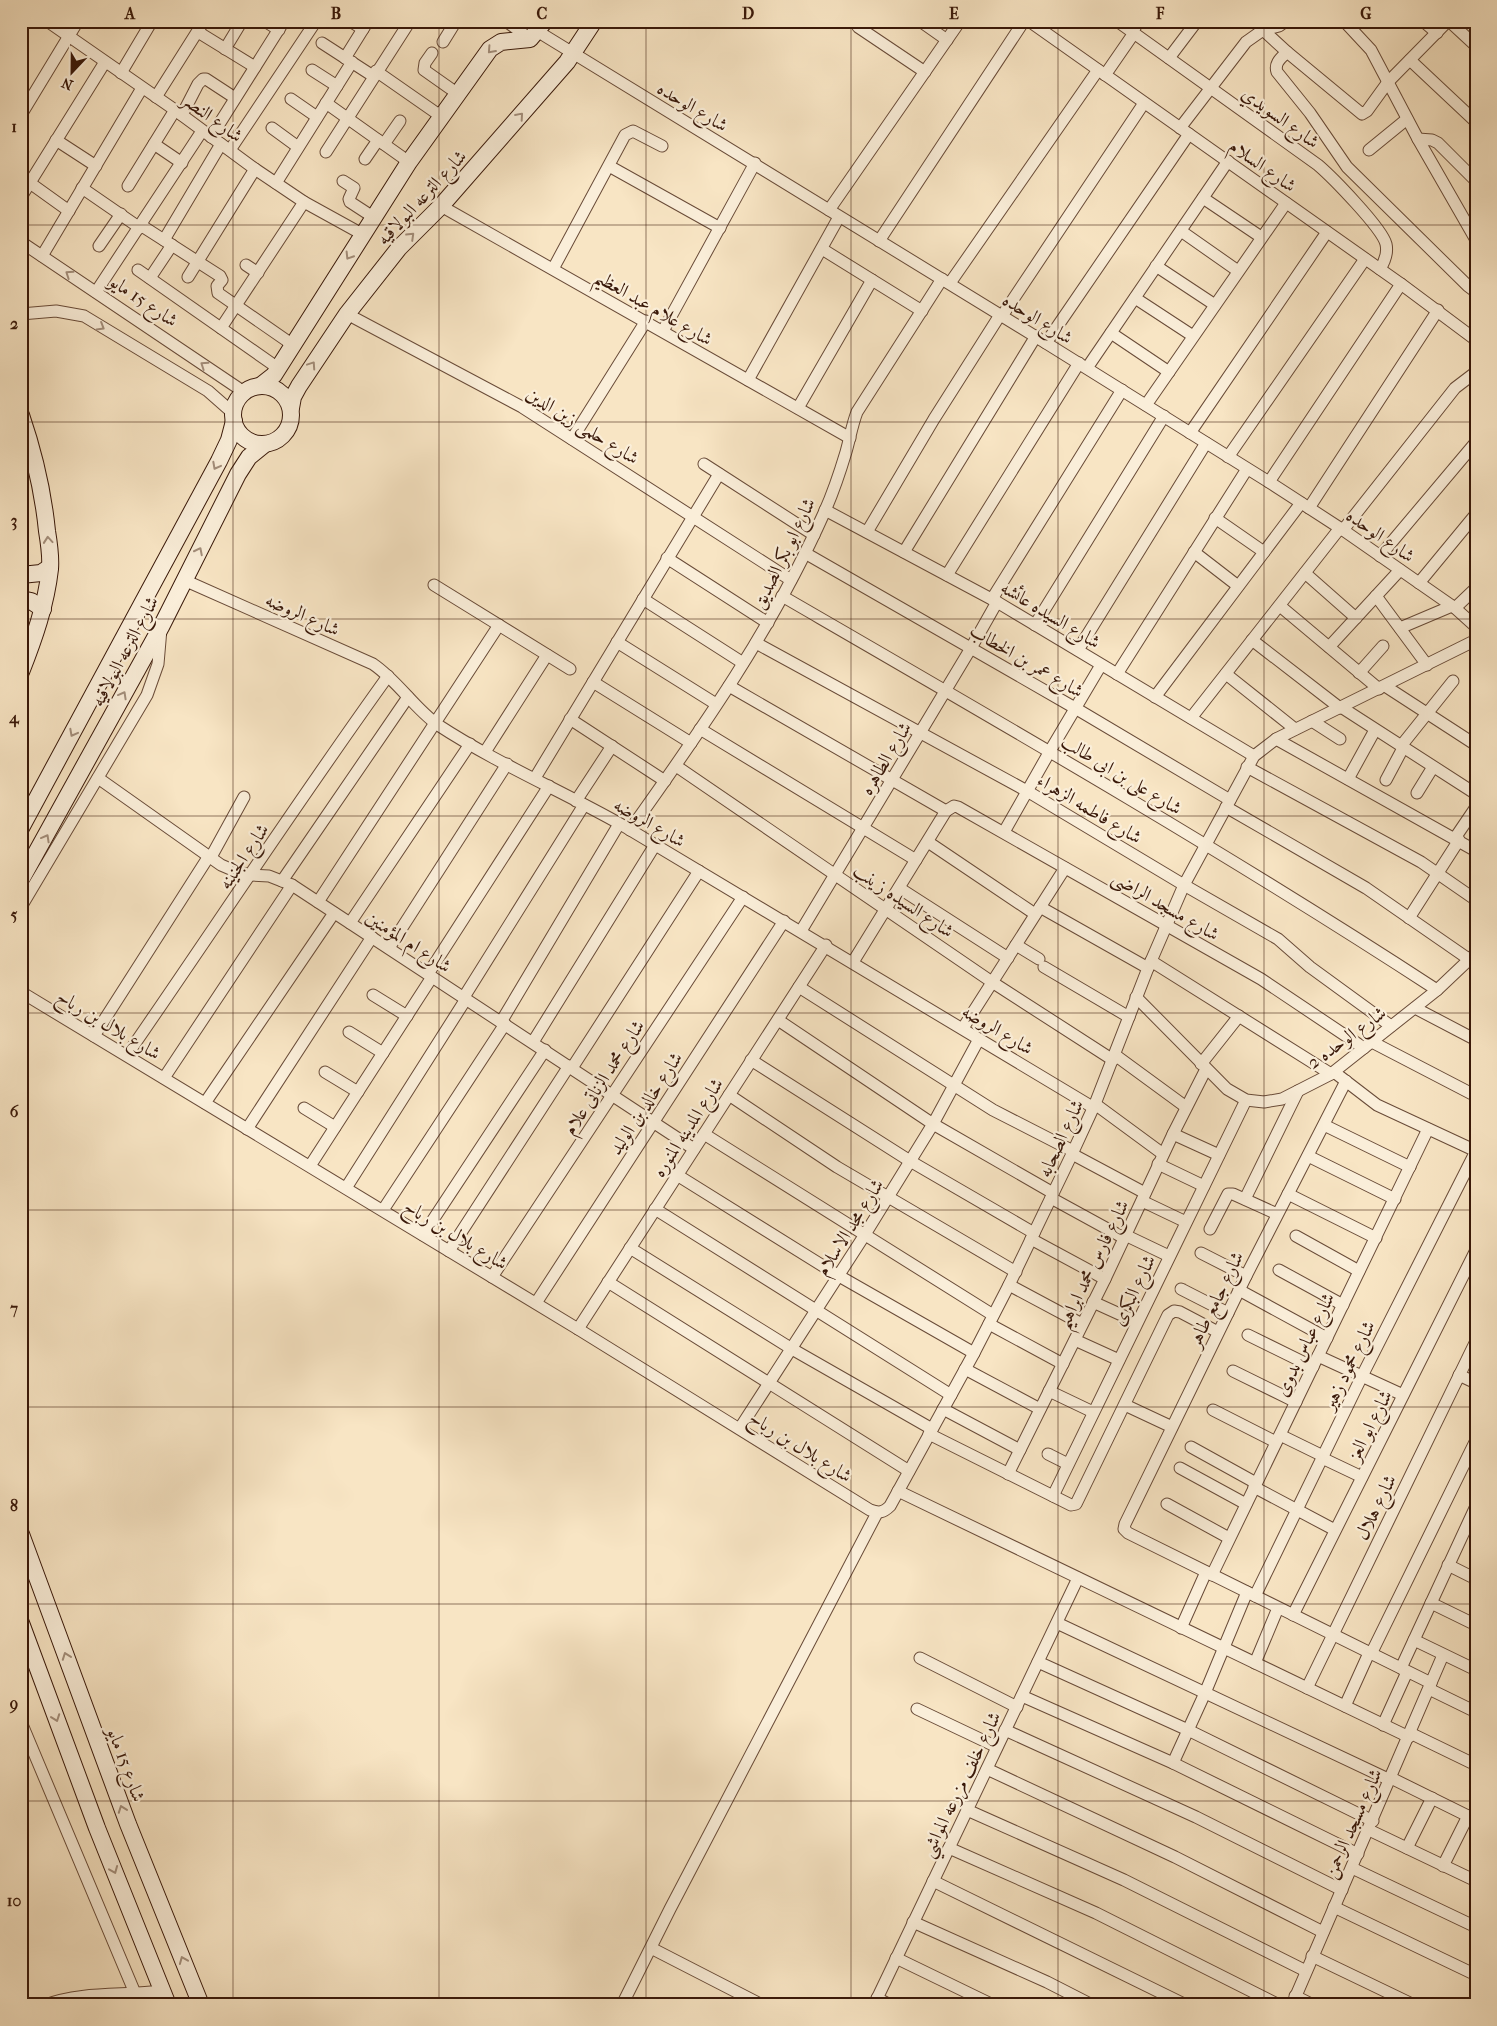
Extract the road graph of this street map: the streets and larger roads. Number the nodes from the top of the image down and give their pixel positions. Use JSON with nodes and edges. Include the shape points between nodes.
{"nodes":[{"id":1,"x":26,"y":21,"type":"edge"},
{"id":2,"x":47,"y":21,"type":"edge"},
{"id":3,"x":78,"y":21,"type":"edge"},
{"id":4,"x":152,"y":21,"type":"edge"},
{"id":5,"x":204,"y":21,"type":"edge"},
{"id":6,"x":242,"y":21,"type":"edge"},
{"id":7,"x":265,"y":21,"type":"edge"},
{"id":8,"x":316,"y":21,"type":"edge"},
{"id":9,"x":350,"y":21,"type":"edge"},
{"id":10,"x":410,"y":21,"type":"edge"},
{"id":11,"x":456,"y":21,"type":"edge"},
{"id":12,"x":594,"y":21,"type":"edge"},
{"id":13,"x":920,"y":21,"type":"edge"},
{"id":14,"x":960,"y":21,"type":"edge"},
{"id":15,"x":1024,"y":21,"type":"edge"},
{"id":16,"x":1029,"y":21,"type":"edge"},
{"id":17,"x":1117,"y":21,"type":"edge"},
{"id":18,"x":1139,"y":21,"type":"edge"},
{"id":19,"x":1197,"y":21,"type":"edge"},
{"id":20,"x":1344,"y":21,"type":"edge"},
{"id":21,"x":1423,"y":21,"type":"edge"},
{"id":22,"x":1449,"y":21,"type":"edge"},
{"id":23,"x":507,"y":22,"type":"edge"},
{"id":24,"x":857,"y":23,"type":"edge"},
{"id":25,"x":1279,"y":23,"type":"edge"},
{"id":26,"x":365,"y":25,"type":"edge"},
{"id":27,"x":281,"y":26,"type":"edge"},
{"id":28,"x":21,"y":28,"type":"edge"},
{"id":29,"x":1263,"y":30,"type":"junction"},
{"id":30,"x":537,"y":31,"type":"edge"},
{"id":31,"x":198,"y":32,"type":"junction"},
{"id":32,"x":1437,"y":32,"type":"junction"},
{"id":33,"x":1133,"y":33,"type":"junction"},
{"id":34,"x":69,"y":37,"type":"junction"},
{"id":35,"x":947,"y":40,"type":"junction"},
{"id":36,"x":443,"y":42,"type":"dead end"},
{"id":37,"x":322,"y":43,"type":"dead end"},
{"id":38,"x":1476,"y":46,"type":"edge"},
{"id":39,"x":225,"y":49,"type":"junction"},
{"id":40,"x":1287,"y":52,"type":"junction"},
{"id":41,"x":432,"y":53,"type":"dead end"},
{"id":42,"x":572,"y":54,"type":"junction"},
{"id":43,"x":1169,"y":58,"type":"junction"},
{"id":44,"x":348,"y":60,"type":"junction"},
{"id":45,"x":1410,"y":60,"type":"junction"},
{"id":46,"x":105,"y":62,"type":"junction"},
{"id":47,"x":254,"y":67,"type":"junction"},
{"id":48,"x":312,"y":70,"type":"dead end"},
{"id":49,"x":121,"y":72,"type":"junction"},
{"id":50,"x":925,"y":72,"type":"junction"},
{"id":51,"x":1102,"y":72,"type":"junction"},
{"id":52,"x":375,"y":74,"type":"junction"},
{"id":53,"x":1388,"y":82,"type":"junction"},
{"id":54,"x":336,"y":86,"type":"junction"},
{"id":55,"x":1210,"y":87,"type":"junction"},
{"id":56,"x":142,"y":88,"type":"junction"},
{"id":57,"x":458,"y":94,"type":"junction"},
{"id":58,"x":156,"y":97,"type":"junction"},
{"id":59,"x":235,"y":98,"type":"junction"},
{"id":60,"x":291,"y":99,"type":"dead end"},
{"id":61,"x":326,"y":102,"type":"junction"},
{"id":62,"x":1144,"y":103,"type":"junction"},
{"id":63,"x":178,"y":113,"type":"junction"},
{"id":64,"x":21,"y":115,"type":"edge"},
{"id":65,"x":317,"y":116,"type":"junction"},
{"id":66,"x":348,"y":117,"type":"junction"},
{"id":67,"x":442,"y":117,"type":"junction"},
{"id":68,"x":1407,"y":118,"type":"junction"},
{"id":69,"x":400,"y":121,"type":"dead end"},
{"id":70,"x":1476,"y":122,"type":"edge"},
{"id":71,"x":272,"y":128,"type":"dead end"},
{"id":72,"x":1184,"y":131,"type":"junction"},
{"id":73,"x":207,"y":134,"type":"junction"},
{"id":74,"x":1418,"y":139,"type":"junction"},
{"id":75,"x":56,"y":140,"type":"junction"},
{"id":76,"x":381,"y":142,"type":"junction"},
{"id":77,"x":154,"y":144,"type":"junction"},
{"id":78,"x":662,"y":146,"type":"dead end"},
{"id":79,"x":225,"y":147,"type":"junction"},
{"id":80,"x":298,"y":147,"type":"junction"},
{"id":81,"x":1369,"y":150,"type":"dead end"},
{"id":82,"x":326,"y":152,"type":"dead end"},
{"id":83,"x":366,"y":159,"type":"dead end"},
{"id":84,"x":1228,"y":161,"type":"junction"},
{"id":85,"x":409,"y":162,"type":"junction"},
{"id":86,"x":182,"y":163,"type":"junction"},
{"id":87,"x":755,"y":164,"type":"junction"},
{"id":88,"x":96,"y":166,"type":"junction"},
{"id":89,"x":609,"y":166,"type":"junction"},
{"id":90,"x":1347,"y":168,"type":"junction"},
{"id":91,"x":255,"y":169,"type":"junction"},
{"id":92,"x":1334,"y":178,"type":"junction"},
{"id":93,"x":1476,"y":180,"type":"edge"},
{"id":94,"x":343,"y":181,"type":"dead end"},
{"id":95,"x":276,"y":183,"type":"junction"},
{"id":96,"x":30,"y":184,"type":"junction"},
{"id":97,"x":128,"y":186,"type":"dead end"},
{"id":98,"x":82,"y":188,"type":"junction"},
{"id":99,"x":21,"y":197,"type":"edge"},
{"id":100,"x":1203,"y":198,"type":"junction"},
{"id":101,"x":304,"y":202,"type":"junction"},
{"id":102,"x":1286,"y":202,"type":"junction"},
{"id":103,"x":442,"y":206,"type":"junction"},
{"id":104,"x":829,"y":210,"type":"junction"},
{"id":105,"x":69,"y":211,"type":"junction"},
{"id":106,"x":120,"y":214,"type":"junction"},
{"id":107,"x":839,"y":217,"type":"junction"},
{"id":108,"x":373,"y":218,"type":"junction"},
{"id":109,"x":141,"y":227,"type":"junction"},
{"id":110,"x":720,"y":228,"type":"junction"},
{"id":111,"x":1181,"y":231,"type":"junction"},
{"id":112,"x":1327,"y":232,"type":"junction"},
{"id":113,"x":362,"y":234,"type":"junction"},
{"id":114,"x":1261,"y":237,"type":"junction"},
{"id":115,"x":1476,"y":240,"type":"edge"},
{"id":116,"x":879,"y":241,"type":"junction"},
{"id":117,"x":21,"y":242,"type":"edge"},
{"id":118,"x":168,"y":243,"type":"junction"},
{"id":119,"x":99,"y":246,"type":"dead end"},
{"id":120,"x":822,"y":249,"type":"junction"},
{"id":121,"x":42,"y":256,"type":"junction"},
{"id":122,"x":1365,"y":259,"type":"junction"},
{"id":123,"x":198,"y":262,"type":"junction"},
{"id":124,"x":246,"y":265,"type":"dead end"},
{"id":125,"x":1156,"y":266,"type":"junction"},
{"id":126,"x":553,"y":269,"type":"junction"},
{"id":127,"x":1380,"y":269,"type":"junction"},
{"id":128,"x":138,"y":270,"type":"dead end"},
{"id":129,"x":1238,"y":271,"type":"junction"},
{"id":130,"x":258,"y":273,"type":"junction"},
{"id":131,"x":188,"y":277,"type":"dead end"},
{"id":132,"x":150,"y":278,"type":"junction"},
{"id":133,"x":872,"y":280,"type":"junction"},
{"id":134,"x":946,"y":281,"type":"junction"},
{"id":135,"x":1401,"y":284,"type":"junction"},
{"id":136,"x":96,"y":292,"type":"junction"},
{"id":137,"x":1476,"y":292,"type":"edge"},
{"id":138,"x":1134,"y":298,"type":"junction"},
{"id":139,"x":1215,"y":305,"type":"junction"},
{"id":140,"x":236,"y":306,"type":"junction"},
{"id":141,"x":1438,"y":310,"type":"junction"},
{"id":142,"x":922,"y":311,"type":"junction"},
{"id":143,"x":21,"y":314,"type":"edge"},
{"id":144,"x":347,"y":314,"type":"junction"},
{"id":145,"x":1001,"y":315,"type":"junction"},
{"id":146,"x":646,"y":321,"type":"junction"},
{"id":147,"x":221,"y":328,"type":"junction"},
{"id":148,"x":663,"y":332,"type":"junction"},
{"id":149,"x":1111,"y":333,"type":"junction"},
{"id":150,"x":1036,"y":336,"type":"junction"},
{"id":151,"x":1193,"y":336,"type":"junction"},
{"id":152,"x":1476,"y":340,"type":"edge"},
{"id":153,"x":1046,"y":343,"type":"junction"},
{"id":154,"x":293,"y":345,"type":"junction"},
{"id":155,"x":1083,"y":366,"type":"junction"},
{"id":156,"x":278,"y":368,"type":"junction"},
{"id":157,"x":1169,"y":372,"type":"junction"},
{"id":158,"x":1476,"y":372,"type":"edge"},
{"id":159,"x":748,"y":380,"type":"junction"},
{"id":160,"x":252,"y":389,"type":"junction"},
{"id":161,"x":1122,"y":390,"type":"junction"},
{"id":162,"x":1146,"y":405,"type":"junction"},
{"id":163,"x":291,"y":408,"type":"junction"},
{"id":164,"x":798,"y":408,"type":"junction"},
{"id":165,"x":21,"y":415,"type":"edge"},
{"id":166,"x":1164,"y":416,"type":"junction"},
{"id":167,"x":234,"y":417,"type":"junction"},
{"id":168,"x":1190,"y":432,"type":"junction"},
{"id":169,"x":850,"y":438,"type":"junction"},
{"id":170,"x":572,"y":439,"type":"junction"},
{"id":171,"x":1476,"y":442,"type":"edge"},
{"id":172,"x":1206,"y":443,"type":"junction"},
{"id":173,"x":265,"y":444,"type":"junction"},
{"id":174,"x":1228,"y":457,"type":"junction"},
{"id":175,"x":704,"y":464,"type":"dead end"},
{"id":176,"x":1247,"y":469,"type":"junction"},
{"id":177,"x":719,"y":474,"type":"junction"},
{"id":178,"x":1268,"y":482,"type":"junction"},
{"id":179,"x":1305,"y":506,"type":"junction"},
{"id":180,"x":826,"y":510,"type":"junction"},
{"id":181,"x":1476,"y":514,"type":"edge"},
{"id":182,"x":693,"y":516,"type":"junction"},
{"id":183,"x":1215,"y":518,"type":"junction"},
{"id":184,"x":1342,"y":529,"type":"junction"},
{"id":185,"x":867,"y":532,"type":"junction"},
{"id":186,"x":814,"y":536,"type":"junction"},
{"id":187,"x":904,"y":552,"type":"junction"},
{"id":188,"x":1194,"y":552,"type":"junction"},
{"id":189,"x":1264,"y":552,"type":"junction"},
{"id":190,"x":806,"y":553,"type":"junction"},
{"id":191,"x":1380,"y":556,"type":"junction"},
{"id":192,"x":667,"y":558,"type":"junction"},
{"id":193,"x":50,"y":567,"type":"junction"},
{"id":194,"x":1400,"y":570,"type":"junction"},
{"id":195,"x":1305,"y":573,"type":"junction"},
{"id":196,"x":21,"y":575,"type":"edge"},
{"id":197,"x":947,"y":575,"type":"junction"},
{"id":198,"x":184,"y":580,"type":"junction"},
{"id":199,"x":791,"y":580,"type":"junction"},
{"id":200,"x":1419,"y":583,"type":"junction"},
{"id":201,"x":434,"y":585,"type":"dead end"},
{"id":202,"x":1238,"y":586,"type":"junction"},
{"id":203,"x":1476,"y":588,"type":"edge"},
{"id":204,"x":782,"y":596,"type":"junction"},
{"id":205,"x":1376,"y":596,"type":"junction"},
{"id":206,"x":21,"y":599,"type":"edge"},
{"id":207,"x":643,"y":599,"type":"junction"},
{"id":208,"x":994,"y":601,"type":"junction"},
{"id":209,"x":1280,"y":606,"type":"junction"},
{"id":210,"x":1453,"y":607,"type":"junction"},
{"id":211,"x":43,"y":609,"type":"junction"},
{"id":212,"x":1356,"y":618,"type":"junction"},
{"id":213,"x":768,"y":623,"type":"junction"},
{"id":214,"x":499,"y":625,"type":"junction"},
{"id":215,"x":1035,"y":625,"type":"junction"},
{"id":216,"x":161,"y":627,"type":"junction"},
{"id":217,"x":1476,"y":627,"type":"edge"},
{"id":218,"x":1400,"y":628,"type":"junction"},
{"id":219,"x":1252,"y":640,"type":"junction"},
{"id":220,"x":1476,"y":640,"type":"edge"},
{"id":221,"x":617,"y":642,"type":"junction"},
{"id":222,"x":756,"y":643,"type":"junction"},
{"id":223,"x":1383,"y":646,"type":"dead end"},
{"id":224,"x":1329,"y":647,"type":"junction"},
{"id":225,"x":971,"y":648,"type":"junction"},
{"id":226,"x":1078,"y":650,"type":"junction"},
{"id":227,"x":547,"y":655,"type":"junction"},
{"id":228,"x":743,"y":663,"type":"junction"},
{"id":229,"x":1101,"y":665,"type":"junction"},
{"id":230,"x":1427,"y":665,"type":"junction"},
{"id":231,"x":570,"y":669,"type":"dead end"},
{"id":232,"x":21,"y":672,"type":"edge"},
{"id":233,"x":1359,"y":672,"type":"junction"},
{"id":234,"x":1117,"y":674,"type":"junction"},
{"id":235,"x":1226,"y":674,"type":"junction"},
{"id":236,"x":388,"y":676,"type":"junction"},
{"id":237,"x":1453,"y":681,"type":"dead end"},
{"id":238,"x":592,"y":682,"type":"junction"},
{"id":239,"x":728,"y":686,"type":"junction"},
{"id":240,"x":1382,"y":687,"type":"junction"},
{"id":241,"x":946,"y":691,"type":"junction"},
{"id":242,"x":1155,"y":696,"type":"junction"},
{"id":243,"x":408,"y":697,"type":"junction"},
{"id":244,"x":716,"y":704,"type":"junction"},
{"id":245,"x":1076,"y":708,"type":"junction"},
{"id":246,"x":1340,"y":708,"type":"junction"},
{"id":247,"x":1427,"y":713,"type":"junction"},
{"id":248,"x":1191,"y":718,"type":"junction"},
{"id":249,"x":570,"y":720,"type":"junction"},
{"id":250,"x":1312,"y":721,"type":"junction"},
{"id":251,"x":436,"y":723,"type":"junction"},
{"id":252,"x":700,"y":729,"type":"junction"},
{"id":253,"x":1295,"y":729,"type":"junction"},
{"id":254,"x":1375,"y":730,"type":"junction"},
{"id":255,"x":920,"y":733,"type":"junction"},
{"id":256,"x":1340,"y":738,"type":"dead end"},
{"id":257,"x":1276,"y":739,"type":"junction"},
{"id":258,"x":1474,"y":739,"type":"edge"},
{"id":259,"x":691,"y":743,"type":"junction"},
{"id":260,"x":470,"y":744,"type":"junction"},
{"id":261,"x":612,"y":746,"type":"junction"},
{"id":262,"x":1402,"y":747,"type":"junction"},
{"id":263,"x":1050,"y":751,"type":"junction"},
{"id":264,"x":485,"y":752,"type":"junction"},
{"id":265,"x":1254,"y":756,"type":"junction"},
{"id":266,"x":507,"y":764,"type":"junction"},
{"id":267,"x":676,"y":766,"type":"junction"},
{"id":268,"x":1247,"y":767,"type":"junction"},
{"id":269,"x":1433,"y":767,"type":"junction"},
{"id":270,"x":98,"y":778,"type":"junction"},
{"id":271,"x":534,"y":778,"type":"junction"},
{"id":272,"x":1348,"y":779,"type":"junction"},
{"id":273,"x":665,"y":780,"type":"junction"},
{"id":274,"x":892,"y":780,"type":"junction"},
{"id":275,"x":1386,"y":780,"type":"dead end"},
{"id":276,"x":549,"y":786,"type":"junction"},
{"id":277,"x":1027,"y":791,"type":"junction"},
{"id":278,"x":1417,"y":792,"type":"dead end"},
{"id":279,"x":1476,"y":794,"type":"edge"},
{"id":280,"x":244,"y":797,"type":"dead end"},
{"id":281,"x":580,"y":803,"type":"junction"},
{"id":282,"x":1228,"y":804,"type":"junction"},
{"id":283,"x":1476,"y":808,"type":"edge"},
{"id":284,"x":946,"y":812,"type":"junction"},
{"id":285,"x":619,"y":824,"type":"junction"},
{"id":286,"x":863,"y":827,"type":"junction"},
{"id":287,"x":21,"y":828,"type":"edge"},
{"id":288,"x":630,"y":830,"type":"junction"},
{"id":289,"x":1004,"y":832,"type":"junction"},
{"id":290,"x":1457,"y":839,"type":"junction"},
{"id":291,"x":928,"y":842,"type":"junction"},
{"id":292,"x":656,"y":845,"type":"junction"},
{"id":293,"x":1206,"y":845,"type":"junction"},
{"id":294,"x":1476,"y":851,"type":"edge"},
{"id":295,"x":210,"y":856,"type":"junction"},
{"id":296,"x":916,"y":860,"type":"junction"},
{"id":297,"x":1065,"y":868,"type":"junction"},
{"id":298,"x":699,"y":871,"type":"junction"},
{"id":299,"x":835,"y":874,"type":"junction"},
{"id":300,"x":1437,"y":874,"type":"junction"},
{"id":301,"x":251,"y":875,"type":"junction"},
{"id":302,"x":21,"y":880,"type":"edge"},
{"id":303,"x":287,"y":883,"type":"junction"},
{"id":304,"x":1184,"y":885,"type":"junction"},
{"id":305,"x":899,"y":888,"type":"junction"},
{"id":306,"x":743,"y":897,"type":"junction"},
{"id":307,"x":1476,"y":900,"type":"edge"},
{"id":308,"x":318,"y":902,"type":"junction"},
{"id":309,"x":21,"y":907,"type":"edge"},
{"id":310,"x":886,"y":908,"type":"junction"},
{"id":311,"x":1038,"y":911,"type":"junction"},
{"id":312,"x":334,"y":913,"type":"junction"},
{"id":313,"x":1409,"y":918,"type":"junction"},
{"id":314,"x":784,"y":921,"type":"junction"},
{"id":315,"x":350,"y":923,"type":"junction"},
{"id":316,"x":1166,"y":926,"type":"junction"},
{"id":317,"x":801,"y":931,"type":"junction"},
{"id":318,"x":372,"y":937,"type":"junction"},
{"id":319,"x":826,"y":945,"type":"junction"},
{"id":320,"x":1016,"y":945,"type":"junction"},
{"id":321,"x":389,"y":948,"type":"junction"},
{"id":322,"x":1473,"y":957,"type":"edge"},
{"id":323,"x":1008,"y":958,"type":"junction"},
{"id":324,"x":853,"y":962,"type":"junction"},
{"id":325,"x":1149,"y":964,"type":"junction"},
{"id":326,"x":430,"y":975,"type":"junction"},
{"id":327,"x":992,"y":982,"type":"junction"},
{"id":328,"x":799,"y":987,"type":"junction"},
{"id":329,"x":1437,"y":990,"type":"junction"},
{"id":330,"x":21,"y":992,"type":"edge"},
{"id":331,"x":373,"y":995,"type":"dead end"},
{"id":332,"x":1136,"y":997,"type":"junction"},
{"id":333,"x":465,"y":998,"type":"junction"},
{"id":334,"x":1415,"y":1008,"type":"junction"},
{"id":335,"x":407,"y":1016,"type":"junction"},
{"id":336,"x":1239,"y":1016,"type":"junction"},
{"id":337,"x":1129,"y":1017,"type":"junction"},
{"id":338,"x":778,"y":1020,"type":"junction"},
{"id":339,"x":503,"y":1023,"type":"junction"},
{"id":340,"x":1391,"y":1026,"type":"junction"},
{"id":341,"x":963,"y":1028,"type":"junction"},
{"id":342,"x":348,"y":1032,"type":"dead end"},
{"id":343,"x":94,"y":1036,"type":"junction"},
{"id":344,"x":980,"y":1039,"type":"junction"},
{"id":345,"x":1476,"y":1040,"type":"edge"},
{"id":346,"x":533,"y":1042,"type":"junction"},
{"id":347,"x":1368,"y":1045,"type":"junction"},
{"id":348,"x":545,"y":1050,"type":"junction"},
{"id":349,"x":383,"y":1053,"type":"junction"},
{"id":350,"x":127,"y":1055,"type":"junction"},
{"id":351,"x":1114,"y":1058,"type":"junction"},
{"id":352,"x":751,"y":1060,"type":"junction"},
{"id":353,"x":571,"y":1067,"type":"junction"},
{"id":354,"x":1203,"y":1067,"type":"junction"},
{"id":355,"x":325,"y":1072,"type":"dead end"},
{"id":356,"x":1333,"y":1073,"type":"junction"},
{"id":357,"x":164,"y":1078,"type":"junction"},
{"id":358,"x":1346,"y":1081,"type":"junction"},
{"id":359,"x":954,"y":1085,"type":"junction"},
{"id":360,"x":1298,"y":1091,"type":"junction"},
{"id":361,"x":358,"y":1092,"type":"junction"},
{"id":362,"x":729,"y":1094,"type":"junction"},
{"id":363,"x":612,"y":1095,"type":"junction"},
{"id":364,"x":1476,"y":1096,"type":"edge"},
{"id":365,"x":1246,"y":1100,"type":"junction"},
{"id":366,"x":205,"y":1103,"type":"junction"},
{"id":367,"x":1094,"y":1106,"type":"junction"},
{"id":368,"x":1186,"y":1107,"type":"junction"},
{"id":369,"x":304,"y":1108,"type":"dead end"},
{"id":370,"x":654,"y":1122,"type":"junction"},
{"id":371,"x":933,"y":1124,"type":"junction"},
{"id":372,"x":1324,"y":1124,"type":"junction"},
{"id":373,"x":335,"y":1127,"type":"junction"},
{"id":374,"x":248,"y":1128,"type":"junction"},
{"id":375,"x":1428,"y":1129,"type":"junction"},
{"id":376,"x":704,"y":1134,"type":"junction"},
{"id":377,"x":1173,"y":1134,"type":"junction"},
{"id":378,"x":694,"y":1148,"type":"junction"},
{"id":379,"x":1476,"y":1151,"type":"edge"},
{"id":380,"x":1073,"y":1152,"type":"junction"},
{"id":381,"x":1218,"y":1155,"type":"junction"},
{"id":382,"x":1308,"y":1156,"type":"junction"},
{"id":383,"x":1161,"y":1159,"type":"junction"},
{"id":384,"x":910,"y":1161,"type":"junction"},
{"id":385,"x":310,"y":1166,"type":"junction"},
{"id":386,"x":1410,"y":1167,"type":"junction"},
{"id":387,"x":677,"y":1175,"type":"junction"},
{"id":388,"x":1204,"y":1186,"type":"junction"},
{"id":389,"x":346,"y":1188,"type":"junction"},
{"id":390,"x":1288,"y":1194,"type":"junction"},
{"id":391,"x":1052,"y":1196,"type":"junction"},
{"id":392,"x":888,"y":1197,"type":"junction"},
{"id":393,"x":1144,"y":1197,"type":"junction"},
{"id":394,"x":1395,"y":1198,"type":"junction"},
{"id":395,"x":1245,"y":1200,"type":"junction"},
{"id":396,"x":655,"y":1209,"type":"junction"},
{"id":397,"x":383,"y":1210,"type":"junction"},
{"id":398,"x":1277,"y":1214,"type":"junction"},
{"id":399,"x":1186,"y":1222,"type":"junction"},
{"id":400,"x":1210,"y":1229,"type":"dead end"},
{"id":401,"x":423,"y":1235,"type":"junction"},
{"id":402,"x":864,"y":1236,"type":"junction"},
{"id":403,"x":1033,"y":1236,"type":"junction"},
{"id":404,"x":1296,"y":1236,"type":"dead end"},
{"id":405,"x":1125,"y":1237,"type":"junction"},
{"id":406,"x":1376,"y":1238,"type":"junction"},
{"id":407,"x":630,"y":1248,"type":"junction"},
{"id":408,"x":1476,"y":1250,"type":"edge"},
{"id":409,"x":449,"y":1251,"type":"junction"},
{"id":410,"x":1201,"y":1253,"type":"dead end"},
{"id":411,"x":1169,"y":1256,"type":"junction"},
{"id":412,"x":1279,"y":1270,"type":"dead end"},
{"id":413,"x":1359,"y":1271,"type":"junction"},
{"id":414,"x":1016,"y":1272,"type":"junction"},
{"id":415,"x":839,"y":1276,"type":"junction"},
{"id":416,"x":1246,"y":1276,"type":"junction"},
{"id":417,"x":492,"y":1277,"type":"junction"},
{"id":418,"x":1105,"y":1279,"type":"junction"},
{"id":419,"x":608,"y":1282,"type":"junction"},
{"id":420,"x":1009,"y":1285,"type":"junction"},
{"id":421,"x":1181,"y":1289,"type":"dead end"},
{"id":422,"x":1239,"y":1290,"type":"junction"},
{"id":423,"x":1093,"y":1302,"type":"junction"},
{"id":424,"x":536,"y":1303,"type":"junction"},
{"id":425,"x":1343,"y":1305,"type":"junction"},
{"id":426,"x":817,"y":1311,"type":"junction"},
{"id":427,"x":1228,"y":1313,"type":"junction"},
{"id":428,"x":991,"y":1320,"type":"junction"},
{"id":429,"x":1137,"y":1322,"type":"junction"},
{"id":430,"x":1082,"y":1324,"type":"junction"},
{"id":431,"x":578,"y":1329,"type":"junction"},
{"id":432,"x":1218,"y":1332,"type":"junction"},
{"id":433,"x":1248,"y":1335,"type":"dead end"},
{"id":434,"x":1327,"y":1338,"type":"junction"},
{"id":435,"x":1074,"y":1340,"type":"junction"},
{"id":436,"x":1476,"y":1341,"type":"edge"},
{"id":437,"x":792,"y":1349,"type":"junction"},
{"id":438,"x":974,"y":1353,"type":"junction"},
{"id":439,"x":1318,"y":1356,"type":"junction"},
{"id":440,"x":1119,"y":1360,"type":"junction"},
{"id":441,"x":1063,"y":1364,"type":"junction"},
{"id":442,"x":1312,"y":1367,"type":"junction"},
{"id":443,"x":965,"y":1369,"type":"junction"},
{"id":444,"x":1233,"y":1371,"type":"dead end"},
{"id":445,"x":1459,"y":1375,"type":"junction"},
{"id":446,"x":1362,"y":1376,"type":"junction"},
{"id":447,"x":769,"y":1383,"type":"junction"},
{"id":448,"x":1476,"y":1383,"type":"edge"},
{"id":449,"x":1049,"y":1391,"type":"junction"},
{"id":450,"x":951,"y":1395,"type":"junction"},
{"id":451,"x":1403,"y":1395,"type":"junction"},
{"id":452,"x":1296,"y":1402,"type":"junction"},
{"id":453,"x":1125,"y":1406,"type":"junction"},
{"id":454,"x":943,"y":1409,"type":"junction"},
{"id":455,"x":1040,"y":1409,"type":"junction"},
{"id":456,"x":1213,"y":1410,"type":"dead end"},
{"id":457,"x":1093,"y":1412,"type":"junction"},
{"id":458,"x":1172,"y":1427,"type":"junction"},
{"id":459,"x":740,"y":1428,"type":"junction"},
{"id":460,"x":931,"y":1432,"type":"junction"},
{"id":461,"x":1278,"y":1439,"type":"junction"},
{"id":462,"x":1476,"y":1440,"type":"edge"},
{"id":463,"x":1191,"y":1447,"type":"dead end"},
{"id":464,"x":1020,"y":1450,"type":"junction"},
{"id":465,"x":1048,"y":1454,"type":"dead end"},
{"id":466,"x":1322,"y":1457,"type":"junction"},
{"id":467,"x":1068,"y":1464,"type":"junction"},
{"id":468,"x":1180,"y":1468,"type":"dead end"},
{"id":469,"x":909,"y":1471,"type":"junction"},
{"id":470,"x":1008,"y":1474,"type":"junction"},
{"id":471,"x":1362,"y":1477,"type":"junction"},
{"id":472,"x":1255,"y":1485,"type":"junction"},
{"id":473,"x":898,"y":1491,"type":"junction"},
{"id":474,"x":1052,"y":1496,"type":"junction"},
{"id":475,"x":1167,"y":1504,"type":"dead end"},
{"id":476,"x":1246,"y":1504,"type":"junction"},
{"id":477,"x":1476,"y":1506,"type":"edge"},
{"id":478,"x":1297,"y":1510,"type":"junction"},
{"id":479,"x":874,"y":1511,"type":"junction"},
{"id":480,"x":1335,"y":1530,"type":"junction"},
{"id":481,"x":1471,"y":1530,"type":"edge"},
{"id":482,"x":21,"y":1534,"type":"edge"},
{"id":483,"x":1229,"y":1538,"type":"junction"},
{"id":484,"x":1448,"y":1565,"type":"junction"},
{"id":485,"x":1209,"y":1573,"type":"junction"},
{"id":486,"x":1078,"y":1578,"type":"junction"},
{"id":487,"x":1476,"y":1579,"type":"edge"},
{"id":488,"x":1251,"y":1594,"type":"junction"},
{"id":489,"x":1431,"y":1602,"type":"junction"},
{"id":490,"x":1278,"y":1608,"type":"junction"},
{"id":491,"x":1293,"y":1615,"type":"junction"},
{"id":492,"x":21,"y":1623,"type":"edge"},
{"id":493,"x":1057,"y":1623,"type":"junction"},
{"id":494,"x":1476,"y":1625,"type":"edge"},
{"id":495,"x":1181,"y":1628,"type":"junction"},
{"id":496,"x":1332,"y":1634,"type":"junction"},
{"id":497,"x":1414,"y":1640,"type":"junction"},
{"id":498,"x":1224,"y":1648,"type":"junction"},
{"id":499,"x":1370,"y":1653,"type":"junction"},
{"id":500,"x":1444,"y":1655,"type":"junction"},
{"id":501,"x":920,"y":1658,"type":"dead end"},
{"id":502,"x":1038,"y":1662,"type":"junction"},
{"id":503,"x":1255,"y":1663,"type":"junction"},
{"id":504,"x":1404,"y":1670,"type":"junction"},
{"id":505,"x":1476,"y":1670,"type":"edge"},
{"id":506,"x":1430,"y":1686,"type":"junction"},
{"id":507,"x":1307,"y":1688,"type":"junction"},
{"id":508,"x":1205,"y":1693,"type":"junction"},
{"id":509,"x":1019,"y":1702,"type":"junction"},
{"id":510,"x":1345,"y":1706,"type":"junction"},
{"id":511,"x":916,"y":1709,"type":"dead end"},
{"id":512,"x":1476,"y":1712,"type":"edge"},
{"id":513,"x":21,"y":1722,"type":"edge"},
{"id":514,"x":1383,"y":1724,"type":"junction"},
{"id":515,"x":1005,"y":1730,"type":"junction"},
{"id":516,"x":1188,"y":1730,"type":"junction"},
{"id":517,"x":1409,"y":1735,"type":"junction"},
{"id":518,"x":997,"y":1747,"type":"junction"},
{"id":519,"x":1173,"y":1763,"type":"junction"},
{"id":520,"x":1476,"y":1765,"type":"edge"},
{"id":521,"x":987,"y":1769,"type":"junction"},
{"id":522,"x":1391,"y":1779,"type":"junction"},
{"id":523,"x":1432,"y":1798,"type":"junction"},
{"id":524,"x":967,"y":1810,"type":"junction"},
{"id":525,"x":1472,"y":1818,"type":"edge"},
{"id":526,"x":1371,"y":1825,"type":"junction"},
{"id":527,"x":949,"y":1848,"type":"junction"},
{"id":528,"x":1407,"y":1848,"type":"junction"},
{"id":529,"x":1358,"y":1854,"type":"junction"},
{"id":530,"x":1443,"y":1866,"type":"junction"},
{"id":531,"x":1352,"y":1868,"type":"junction"},
{"id":532,"x":933,"y":1881,"type":"junction"},
{"id":533,"x":1476,"y":1881,"type":"edge"},
{"id":534,"x":1342,"y":1890,"type":"junction"},
{"id":535,"x":1334,"y":1907,"type":"junction"},
{"id":536,"x":913,"y":1922,"type":"junction"},
{"id":537,"x":1476,"y":1927,"type":"edge"},
{"id":538,"x":1323,"y":1932,"type":"junction"},
{"id":539,"x":651,"y":1948,"type":"junction"},
{"id":540,"x":1312,"y":1956,"type":"junction"},
{"id":541,"x":896,"y":1958,"type":"junction"},
{"id":542,"x":1306,"y":1971,"type":"junction"},
{"id":543,"x":1476,"y":1975,"type":"edge"},
{"id":544,"x":135,"y":1992,"type":"junction"},
{"id":545,"x":165,"y":1998,"type":"edge"},
{"id":546,"x":875,"y":2001,"type":"edge"},
{"id":547,"x":1294,"y":2001,"type":"edge"},
{"id":548,"x":45,"y":2005,"type":"edge"},
{"id":549,"x":140,"y":2005,"type":"edge"},
{"id":550,"x":201,"y":2005,"type":"edge"},
{"id":551,"x":622,"y":2005,"type":"edge"},
{"id":552,"x":762,"y":2005,"type":"edge"},
{"id":553,"x":890,"y":2005,"type":"edge"},
{"id":554,"x":993,"y":2005,"type":"edge"},
{"id":555,"x":1092,"y":2005,"type":"edge"},
{"id":556,"x":1186,"y":2005,"type":"edge"},
{"id":557,"x":1279,"y":2005,"type":"edge"},
{"id":558,"x":1313,"y":2005,"type":"edge"},
{"id":559,"x":1414,"y":2005,"type":"edge"}],
"edges":[{"from":1,"to":28,"type":"street"},
{"from":2,"to":34,"type":"street","name":"شارع النصر"},
{"from":3,"to":34,"type":"street"},
{"from":4,"to":49,"type":"street"},
{"from":5,"to":31,"type":"street"},
{"from":6,"to":39,"type":"street"},
{"from":7,"to":27,"type":"street"},
{"from":8,"to":79,"type":"street"},
{"from":9,"to":26,"type":"street"},
{"from":10,"to":52,"type":"street"},
{"from":11,"to":36,"type":"street"},
{"from":12,"to":42,"type":"street","name":"شارع الترعه البولاقيه"},
{"from":13,"to":35,"type":"street"},
{"from":14,"to":35,"type":"street"},
{"from":15,"to":116,"type":"street"},
{"from":16,"to":51,"type":"street","name":"شارع السلام"},
{"from":17,"to":33,"type":"street","name":"شارع السويدي"},
{"from":18,"to":33,"type":"street","name":"شارع ابو بكر الصديق"},
{"from":19,"to":43,"type":"street"},
{"from":20,"to":53,"type":"street","via":[[1371,50]]},
{"from":21,"to":32,"type":"street"},
{"from":22,"to":32,"type":"street"},
{"from":22,"to":38,"type":"street"},
{"from":23,"to":30,"type":"street","name":"شارع الوحده"},
{"from":24,"to":50,"type":"street"},
{"from":25,"to":29,"type":"street"},
{"from":26,"to":44,"type":"street"},
{"from":27,"to":47,"type":"street"},
{"from":29,"to":40,"type":"street"},
{"from":29,"to":55,"type":"street","via":[[1246,42]]},
{"from":30,"to":42,"type":"street","name":"شارع الوحده"},
{"from":30,"to":57,"type":"street","name":"شارع الترعه البولاقيه","one_way":true,"via":[[490,48]]},
{"from":31,"to":39,"type":"street"},
{"from":31,"to":58,"type":"street"},
{"from":32,"to":45,"type":"street"},
{"from":33,"to":43,"type":"street","name":"شارع السويدي"},
{"from":33,"to":51,"type":"street","name":"شارع ابو بكر الصديق"},
{"from":34,"to":46,"type":"street","name":"شارع النصر"},
{"from":34,"to":64,"type":"street"},
{"from":35,"to":50,"type":"street"},
{"from":37,"to":44,"type":"street"},
{"from":39,"to":47,"type":"street"},
{"from":40,"to":53,"type":"street","via":[[1362,114],[1368,112]]},
{"from":40,"to":90,"type":"street","via":[[1278,61],[1277,72],[1310,113]]},
{"from":41,"to":57,"type":"street","via":[[424,67],[427,73]]},
{"from":42,"to":87,"type":"street","name":"شارع الوحده"},
{"from":103,"to":42,"type":"street","name":"شارع الترعه البولاقيه","one_way":true},
{"from":43,"to":55,"type":"street","name":"شارع السويدي"},
{"from":44,"to":52,"type":"street"},
{"from":44,"to":54,"type":"street"},
{"from":45,"to":53,"type":"street"},
{"from":45,"to":70,"type":"street"},
{"from":46,"to":49,"type":"street","name":"شارع النصر"},
{"from":46,"to":75,"type":"street"},
{"from":47,"to":59,"type":"street"},
{"from":48,"to":54,"type":"street"},
{"from":49,"to":56,"type":"street","name":"شارع النصر"},
{"from":50,"to":104,"type":"street"},
{"from":51,"to":62,"type":"street","name":"شارع السلام"},
{"from":51,"to":134,"type":"street","name":"شارع ابو بكر الصديق"},
{"from":52,"to":66,"type":"street"},
{"from":52,"to":67,"type":"street"},
{"from":53,"to":68,"type":"street"},
{"from":54,"to":61,"type":"street"},
{"from":55,"to":72,"type":"street"},
{"from":55,"to":92,"type":"street","name":"شارع السويدي"},
{"from":56,"to":58,"type":"street","name":"شارع النصر"},
{"from":56,"to":88,"type":"street"},
{"from":57,"to":67,"type":"street","name":"شارع الترعه البولاقيه"},
{"from":58,"to":63,"type":"street","name":"شارع النصر"},
{"from":59,"to":63,"type":"street","via":[[203,79]]},
{"from":59,"to":73,"type":"street"},
{"from":60,"to":65,"type":"street"},
{"from":61,"to":65,"type":"street"},
{"from":61,"to":66,"type":"street"},
{"from":62,"to":72,"type":"street","name":"شارع السلام"},
{"from":62,"to":145,"type":"street"},
{"from":63,"to":73,"type":"street","name":"شارع النصر"},
{"from":63,"to":77,"type":"street"},
{"from":65,"to":80,"type":"street"},
{"from":66,"to":76,"type":"street"},
{"from":66,"to":82,"type":"street"},
{"from":67,"to":85,"type":"street","name":"شارع الترعه البولاقيه"},
{"from":68,"to":74,"type":"street"},
{"from":68,"to":81,"type":"street"},
{"from":69,"to":76,"type":"street"},
{"from":71,"to":80,"type":"street"},
{"from":72,"to":84,"type":"street","name":"شارع السلام"},
{"from":72,"to":153,"type":"street"},
{"from":73,"to":79,"type":"street","name":"شارع النصر"},
{"from":73,"to":86,"type":"street"},
{"from":74,"to":93,"type":"street","via":[[1438,143]]},
{"from":74,"to":115,"type":"street"},
{"from":75,"to":88,"type":"street"},
{"from":75,"to":96,"type":"street"},
{"from":76,"to":83,"type":"street"},
{"from":76,"to":85,"type":"street"},
{"from":77,"to":86,"type":"street"},
{"from":77,"to":97,"type":"street"},
{"from":78,"to":89,"type":"street","via":[[629,131]]},
{"from":79,"to":91,"type":"street","name":"شارع النصر"},
{"from":79,"to":118,"type":"street"},
{"from":80,"to":95,"type":"street"},
{"from":84,"to":100,"type":"street"},
{"from":84,"to":102,"type":"street","name":"شارع السلام"},
{"from":85,"to":108,"type":"street","name":"شارع الترعه البولاقيه"},
{"from":86,"to":109,"type":"street"},
{"from":87,"to":104,"type":"street","name":"شارع الوحده"},
{"from":87,"to":110,"type":"street"},
{"from":88,"to":98,"type":"street"},
{"from":89,"to":110,"type":"street"},
{"from":89,"to":126,"type":"street"},
{"from":90,"to":92,"type":"street"},
{"from":90,"to":137,"type":"street"},
{"from":91,"to":95,"type":"street","name":"شارع النصر"},
{"from":91,"to":123,"type":"street"},
{"from":92,"to":127,"type":"street","name":"شارع السويدي","via":[[1383,237],[1387,250]]},
{"from":94,"to":108,"type":"street","via":[[354,188],[350,202]]},
{"from":95,"to":101,"type":"street","name":"شارع النصر"},
{"from":96,"to":99,"type":"street"},
{"from":96,"to":105,"type":"street"},
{"from":98,"to":105,"type":"street"},
{"from":98,"to":106,"type":"street"},
{"from":100,"to":111,"type":"street"},
{"from":100,"to":114,"type":"street"},
{"from":101,"to":113,"type":"street","name":"شارع النصر"},
{"from":101,"to":130,"type":"street"},
{"from":102,"to":112,"type":"street","name":"شارع السلام"},
{"from":102,"to":114,"type":"street"},
{"from":103,"to":126,"type":"street","name":"شارع علام عبد العظيم"},
{"from":144,"to":103,"type":"street","name":"شارع الترعه البولاقيه","one_way":true,"via":[[399,248]]},
{"from":104,"to":107,"type":"street","name":"شارع الوحده"},
{"from":105,"to":121,"type":"street"},
{"from":106,"to":109,"type":"street"},
{"from":106,"to":119,"type":"street"},
{"from":107,"to":116,"type":"street","name":"شارع الوحده"},
{"from":107,"to":120,"type":"street"},
{"from":108,"to":113,"type":"street","name":"شارع الترعه البولاقيه"},
{"from":109,"to":118,"type":"street"},
{"from":109,"to":136,"type":"street"},
{"from":110,"to":148,"type":"street"},
{"from":111,"to":125,"type":"street"},
{"from":111,"to":129,"type":"street"},
{"from":112,"to":122,"type":"street","name":"شارع السلام"},
{"from":112,"to":168,"type":"street"},
{"from":113,"to":154,"type":"street","name":"شارع الترعه البولاقيه","one_way":true},
{"from":114,"to":129,"type":"street"},
{"from":116,"to":134,"type":"street","name":"شارع الوحده"},
{"from":117,"to":121,"type":"street","name":"شارع 15 مايو"},
{"from":118,"to":123,"type":"street"},
{"from":118,"to":132,"type":"street"},
{"from":120,"to":133,"type":"street"},
{"from":120,"to":159,"type":"street"},
{"from":136,"to":121,"type":"street","name":"شارع 15 مايو","one_way":true},
{"from":122,"to":127,"type":"street","name":"شارع السلام"},
{"from":122,"to":174,"type":"street"},
{"from":123,"to":131,"type":"street"},
{"from":123,"to":140,"type":"street","via":[[222,277],[217,286],[218,293]]},
{"from":124,"to":130,"type":"street"},
{"from":125,"to":138,"type":"street"},
{"from":125,"to":139,"type":"street"},
{"from":126,"to":146,"type":"street","name":"شارع علام عبد العظيم"},
{"from":127,"to":135,"type":"street","name":"شارع السلام"},
{"from":128,"to":132,"type":"street"},
{"from":129,"to":139,"type":"street"},
{"from":130,"to":140,"type":"street"},
{"from":132,"to":147,"type":"street"},
{"from":133,"to":142,"type":"street"},
{"from":133,"to":164,"type":"street"},
{"from":134,"to":142,"type":"street","name":"شارع ابو بكر الصديق"},
{"from":134,"to":145,"type":"street","name":"شارع الوحده"},
{"from":135,"to":141,"type":"street","name":"شارع السلام"},
{"from":135,"to":178,"type":"street"},
{"from":160,"to":136,"type":"street","name":"شارع 15 مايو","one_way":true},
{"from":138,"to":149,"type":"street"},
{"from":138,"to":151,"type":"street"},
{"from":139,"to":151,"type":"street"},
{"from":140,"to":147,"type":"street"},
{"from":140,"to":154,"type":"street"},
{"from":141,"to":152,"type":"street","name":"شارع السلام"},
{"from":141,"to":179,"type":"street"},
{"from":142,"to":169,"type":"street","name":"شارع ابو بكر الصديق","via":[[857,412]]},
{"from":143,"to":167,"type":"street","one_way":true,"via":[[56,311],[84,316],[208,391]]},
{"from":163,"to":144,"type":"street","name":"شارع الترعه البولاقيه","one_way":true,"via":[[298,386]]},
{"from":144,"to":170,"type":"street","name":"شارع حلمى زين الدين","via":[[522,406]]},
{"from":145,"to":150,"type":"street","name":"شارع الوحده"},
{"from":145,"to":185,"type":"street"},
{"from":146,"to":148,"type":"street","name":"شارع علام عبد العظيم"},
{"from":146,"to":170,"type":"street"},
{"from":147,"to":156,"type":"street"},
{"from":148,"to":159,"type":"street","name":"شارع علام عبد العظيم"},
{"from":149,"to":155,"type":"street"},
{"from":149,"to":157,"type":"street"},
{"from":150,"to":153,"type":"street","name":"شارع الوحده"},
{"from":150,"to":187,"type":"street"},
{"from":151,"to":157,"type":"street"},
{"from":153,"to":155,"type":"street","name":"شارع الوحده"},
{"from":154,"to":156,"type":"street","name":"شارع الترعه البولاقيه"},
{"from":155,"to":161,"type":"street","name":"شارع الوحده"},
{"from":155,"to":197,"type":"street"},
{"from":156,"to":160,"type":"street","name":"شارع الترعه البولاقيه","via":[[270,380]]},
{"from":157,"to":162,"type":"street"},
{"from":158,"to":184,"type":"street","via":[[1455,388]]},
{"from":159,"to":164,"type":"street","name":"شارع علام عبد العظيم"},
{"from":160,"to":163,"type":"street","via":[[270,386],[287,398]]},
{"from":160,"to":167,"type":"street","via":[[238,398]]},
{"from":161,"to":162,"type":"street","name":"شارع الوحده"},
{"from":161,"to":208,"type":"street","name":"شارع الطاهره"},
{"from":162,"to":166,"type":"street","name":"شارع الوحده"},
{"from":163,"to":173,"type":"street","via":[[291,421],[284,434]]},
{"from":164,"to":169,"type":"street","name":"شارع علام عبد العظيم"},
{"from":193,"to":165,"type":"street","one_way":true,"via":[[44,498]]},
{"from":166,"to":168,"type":"street","name":"شارع الوحده"},
{"from":166,"to":215,"type":"street"},
{"from":167,"to":173,"type":"street","via":[[238,431],[245,438]]},
{"from":167,"to":287,"type":"street","name":"شارع الترعه البولاقيه","one_way":true,"via":[[229,440],[219,461]]},
{"from":168,"to":172,"type":"street","name":"شارع الوحده"},
{"from":169,"to":180,"type":"street","name":"شارع ابو بكر الصديق"},
{"from":170,"to":182,"type":"street","name":"شارع حلمى زين الدين"},
{"from":171,"to":191,"type":"street"},
{"from":172,"to":174,"type":"street","name":"شارع الوحده"},
{"from":172,"to":226,"type":"street"},
{"from":198,"to":173,"type":"street","name":"شارع الترعه البولاقيه","one_way":true,"via":[[243,465]]},
{"from":174,"to":176,"type":"street","name":"شارع الوحده"},
{"from":175,"to":177,"type":"street"},
{"from":176,"to":178,"type":"street","name":"شارع الوحده"},
{"from":176,"to":183,"type":"street"},
{"from":177,"to":182,"type":"street"},
{"from":177,"to":186,"type":"street"},
{"from":178,"to":179,"type":"street","name":"شارع الوحده"},
{"from":179,"to":184,"type":"street","name":"شارع الوحده"},
{"from":179,"to":189,"type":"street"},
{"from":180,"to":185,"type":"street","name":"شارع السيده عائشه"},
{"from":180,"to":186,"type":"street","name":"شارع ابو بكر الصديق"},
{"from":181,"to":200,"type":"street"},
{"from":182,"to":192,"type":"street"},
{"from":182,"to":199,"type":"street","name":"شارع حلمى زين الدين"},
{"from":183,"to":188,"type":"street"},
{"from":183,"to":189,"type":"street"},
{"from":184,"to":191,"type":"street","name":"شارع الوحده"},
{"from":184,"to":195,"type":"street"},
{"from":185,"to":187,"type":"street","name":"شارع السيده عائشه"},
{"from":186,"to":190,"type":"street","name":"شارع ابو بكر الصديق"},
{"from":187,"to":197,"type":"street","name":"شارع السيده عائشه"},
{"from":188,"to":202,"type":"street"},
{"from":188,"to":234,"type":"street"},
{"from":189,"to":202,"type":"street"},
{"from":190,"to":199,"type":"street","name":"شارع ابو بكر الصديق"},
{"from":190,"to":225,"type":"street","name":"شارع عمر بن الخطاب"},
{"from":191,"to":194,"type":"street","name":"شارع الوحده"},
{"from":192,"to":207,"type":"street"},
{"from":192,"to":213,"type":"street"},
{"from":193,"to":196,"type":"street","via":[[36,574]]},
{"from":193,"to":211,"type":"street"},
{"from":194,"to":200,"type":"street","name":"شارع الوحده"},
{"from":194,"to":205,"type":"street"},
{"from":195,"to":209,"type":"street"},
{"from":195,"to":212,"type":"street"},
{"from":197,"to":208,"type":"street","name":"شارع السيده عائشه"},
{"from":198,"to":216,"type":"street","name":"شارع الترعه البولاقيه"},
{"from":198,"to":236,"type":"street","name":"شارع الروضه","via":[[373,664]]},
{"from":199,"to":204,"type":"street","name":"شارع ابو بكر الصديق"},
{"from":200,"to":210,"type":"street","name":"شارع الوحده"},
{"from":201,"to":214,"type":"street"},
{"from":202,"to":242,"type":"street"},
{"from":203,"to":210,"type":"street"},
{"from":204,"to":213,"type":"street","name":"شارع ابو بكر الصديق"},
{"from":204,"to":241,"type":"street","name":"شارع على بن ابى طالب"},
{"from":205,"to":212,"type":"street"},
{"from":205,"to":218,"type":"street"},
{"from":206,"to":211,"type":"street"},
{"from":207,"to":221,"type":"street"},
{"from":207,"to":228,"type":"street"},
{"from":208,"to":215,"type":"street","name":"شارع السيده عائشه"},
{"from":208,"to":225,"type":"street","name":"شارع الطاهره"},
{"from":209,"to":219,"type":"street"},
{"from":209,"to":224,"type":"street"},
{"from":210,"to":217,"type":"street","name":"شارع الوحده"},
{"from":210,"to":218,"type":"street"},
{"from":211,"to":232,"type":"street"},
{"from":212,"to":224,"type":"street"},
{"from":213,"to":222,"type":"street","name":"شارع ابو بكر الصديق"},
{"from":214,"to":227,"type":"street"},
{"from":214,"to":251,"type":"street"},
{"from":215,"to":226,"type":"street","name":"شارع السيده عائشه"},
{"from":216,"to":270,"type":"street","via":[[160,652],[150,688]]},
{"from":302,"to":216,"type":"street","name":"شارع الترعه البولاقيه","one_way":true},
{"from":218,"to":230,"type":"street"},
{"from":219,"to":235,"type":"street"},
{"from":219,"to":246,"type":"street"},
{"from":220,"to":230,"type":"street","name":"شارع الصحابه"},
{"from":221,"to":238,"type":"street"},
{"from":221,"to":244,"type":"street"},
{"from":222,"to":228,"type":"street","name":"شارع ابو بكر الصديق"},
{"from":222,"to":255,"type":"street","name":"شارع فاطمه الزهراء"},
{"from":223,"to":233,"type":"street"},
{"from":224,"to":233,"type":"street"},
{"from":225,"to":241,"type":"street","name":"شارع الطاهره"},
{"from":225,"to":245,"type":"street","name":"شارع عمر بن الخطاب"},
{"from":226,"to":229,"type":"street","name":"شارع السيده عائشه"},
{"from":227,"to":231,"type":"street"},
{"from":227,"to":264,"type":"street"},
{"from":228,"to":239,"type":"street","name":"شارع ابو بكر الصديق"},
{"from":229,"to":234,"type":"street","name":"شارع السيده عائشه"},
{"from":229,"to":245,"type":"street"},
{"from":230,"to":240,"type":"street","name":"شارع الصحابه"},
{"from":233,"to":240,"type":"street"},
{"from":234,"to":242,"type":"street","name":"شارع السيده عائشه"},
{"from":235,"to":248,"type":"street"},
{"from":235,"to":253,"type":"street"},
{"from":236,"to":243,"type":"street","name":"شارع الروضه"},
{"from":236,"to":301,"type":"street","name":"شارع الجنينه"},
{"from":237,"to":247,"type":"street"},
{"from":238,"to":249,"type":"street"},
{"from":238,"to":259,"type":"street"},
{"from":239,"to":244,"type":"street","name":"شارع ابو بكر الصديق"},
{"from":239,"to":274,"type":"street"},
{"from":240,"to":246,"type":"street","name":"شارع الصحابه"},
{"from":240,"to":247,"type":"street"},
{"from":241,"to":255,"type":"street","name":"شارع الطاهره"},
{"from":241,"to":263,"type":"street","name":"شارع على بن ابى طالب"},
{"from":242,"to":248,"type":"street","name":"شارع السيده عائشه"},
{"from":243,"to":251,"type":"street","name":"شارع الروضه"},
{"from":243,"to":303,"type":"street"},
{"from":244,"to":252,"type":"street","name":"شارع ابو بكر الصديق"},
{"from":245,"to":263,"type":"street"},
{"from":245,"to":282,"type":"street","name":"شارع عمر بن الخطاب"},
{"from":246,"to":250,"type":"street","name":"شارع الصحابه"},
{"from":246,"to":254,"type":"street"},
{"from":247,"to":258,"type":"street"},
{"from":247,"to":262,"type":"street"},
{"from":248,"to":265,"type":"street","name":"شارع السيده عائشه"},
{"from":249,"to":261,"type":"street"},
{"from":249,"to":271,"type":"street"},
{"from":250,"to":253,"type":"street","name":"شارع الصحابه"},
{"from":250,"to":256,"type":"street"},
{"from":251,"to":260,"type":"street","name":"شارع الروضه"},
{"from":251,"to":308,"type":"street"},
{"from":252,"to":259,"type":"street","name":"شارع ابو بكر الصديق"},
{"from":252,"to":286,"type":"street"},
{"from":253,"to":257,"type":"street","name":"شارع الصحابه"},
{"from":254,"to":262,"type":"street"},
{"from":254,"to":272,"type":"street"},
{"from":255,"to":274,"type":"street","name":"شارع الطاهره"},
{"from":255,"to":277,"type":"street","name":"شارع فاطمه الزهراء"},
{"from":257,"to":265,"type":"street","name":"شارع الصحابه"},
{"from":257,"to":272,"type":"street"},
{"from":259,"to":267,"type":"street","name":"شارع ابو بكر الصديق"},
{"from":260,"to":264,"type":"street","name":"شارع الروضه"},
{"from":260,"to":315,"type":"street"},
{"from":261,"to":273,"type":"street"},
{"from":261,"to":281,"type":"street"},
{"from":262,"to":269,"type":"street"},
{"from":262,"to":275,"type":"street"},
{"from":263,"to":277,"type":"street"},
{"from":263,"to":293,"type":"street","name":"شارع على بن ابى طالب"},
{"from":264,"to":266,"type":"street","name":"شارع الروضه"},
{"from":265,"to":268,"type":"street","name":"شارع الصحابه"},
{"from":266,"to":271,"type":"street","name":"شارع الروضه"},
{"from":266,"to":321,"type":"street"},
{"from":267,"to":273,"type":"street","name":"شارع ابو بكر الصديق"},
{"from":267,"to":299,"type":"street","name":"شارع السيده زينب"},
{"from":268,"to":282,"type":"street","name":"شارع الصحابه"},
{"from":268,"to":300,"type":"street","via":[[1421,862]]},
{"from":269,"to":278,"type":"street"},
{"from":269,"to":279,"type":"street"},
{"from":270,"to":295,"type":"street","name":"شارع ام المؤمنين"},
{"from":270,"to":309,"type":"street"},
{"from":271,"to":276,"type":"street","name":"شارع الروضه"},
{"from":272,"to":290,"type":"street"},
{"from":273,"to":288,"type":"street","name":"شارع ابو بكر الصديق"},
{"from":274,"to":284,"type":"street"},
{"from":274,"to":286,"type":"street","name":"شارع الطاهره"},
{"from":276,"to":281,"type":"street","name":"شارع الروضه"},
{"from":276,"to":326,"type":"street"},
{"from":277,"to":289,"type":"street"},
{"from":277,"to":304,"type":"street","name":"شارع فاطمه الزهراء"},
{"from":280,"to":295,"type":"street"},
{"from":281,"to":285,"type":"street","name":"شارع الروضه"},
{"from":281,"to":333,"type":"street"},
{"from":282,"to":293,"type":"street","name":"شارع الصحابه"},
{"from":282,"to":313,"type":"street","name":"شارع عمر بن الخطاب"},
{"from":283,"to":290,"type":"street"},
{"from":284,"to":289,"type":"street","name":"شارع مسجد الراضى","via":[[958,807]]},
{"from":284,"to":291,"type":"street"},
{"from":285,"to":288,"type":"street","name":"شارع الروضه"},
{"from":285,"to":339,"type":"street"},
{"from":286,"to":296,"type":"street"},
{"from":286,"to":299,"type":"street","name":"شارع الطاهره"},
{"from":288,"to":292,"type":"street","name":"شارع الروضه"},
{"from":289,"to":297,"type":"street","name":"شارع مسجد الراضى"},
{"from":290,"to":294,"type":"street"},
{"from":290,"to":300,"type":"street"},
{"from":291,"to":296,"type":"street"},
{"from":291,"to":311,"type":"street"},
{"from":292,"to":298,"type":"street","name":"شارع الروضه"},
{"from":292,"to":346,"type":"street"},
{"from":293,"to":304,"type":"street","name":"شارع الصحابه"},
{"from":293,"to":329,"type":"street","name":"شارع على بن ابى طالب"},
{"from":295,"to":301,"type":"street","name":"شارع ام المؤمنين","via":[[235,872]]},
{"from":295,"to":343,"type":"street"},
{"from":296,"to":305,"type":"street"},
{"from":297,"to":311,"type":"street"},
{"from":297,"to":316,"type":"street","name":"شارع مسجد الراضى"},
{"from":298,"to":306,"type":"street","name":"شارع الروضه"},
{"from":298,"to":353,"type":"street"},
{"from":299,"to":310,"type":"street","name":"شارع السيده زينب"},
{"from":299,"to":317,"type":"street","name":"شارع الطاهره"},
{"from":300,"to":307,"type":"street"},
{"from":300,"to":313,"type":"street"},
{"from":301,"to":303,"type":"street","name":"شارع ام المؤمنين","via":[[269,876]]},
{"from":301,"to":350,"type":"street","name":"شارع الجنينه"},
{"from":303,"to":308,"type":"street","name":"شارع ام المؤمنين"},
{"from":303,"to":357,"type":"street"},
{"from":304,"to":316,"type":"street","name":"شارع الصحابه"},
{"from":304,"to":340,"type":"street","name":"شارع فاطمه الزهراء","via":[[1278,939],[1310,967]]},
{"from":305,"to":310,"type":"street"},
{"from":305,"to":323,"type":"street"},
{"from":306,"to":314,"type":"street","name":"شارع الروضه"},
{"from":306,"to":363,"type":"street","name":"شارع محمد الزناتى علام"},
{"from":308,"to":312,"type":"street","name":"شارع ام المؤمنين"},
{"from":310,"to":324,"type":"street"},
{"from":310,"to":327,"type":"street","name":"شارع السيده زينب"},
{"from":311,"to":320,"type":"street"},
{"from":311,"to":325,"type":"street"},
{"from":312,"to":315,"type":"street","name":"شارع ام المؤمنين"},
{"from":312,"to":366,"type":"street"},
{"from":313,"to":322,"type":"street","name":"شارع عمر بن الخطاب"},
{"from":314,"to":317,"type":"street","name":"شارع الروضه"},
{"from":314,"to":370,"type":"street","name":"شارع خالد بن الوليد"},
{"from":315,"to":318,"type":"street","name":"شارع ام المؤمنين"},
{"from":316,"to":325,"type":"street","name":"شارع الصحابه"},
{"from":316,"to":347,"type":"street","name":"شارع مسجد الراضى","via":[[1261,979]]},
{"from":317,"to":319,"type":"street","name":"شارع الروضه"},
{"from":318,"to":321,"type":"street","name":"شارع ام المؤمنين"},
{"from":318,"to":374,"type":"street"},
{"from":319,"to":324,"type":"street","name":"شارع الروضه"},
{"from":319,"to":328,"type":"street","name":"شارع المدينه المنوره"},
{"from":320,"to":323,"type":"street"},
{"from":320,"to":337,"type":"street"},
{"from":321,"to":326,"type":"street","name":"شارع ام المؤمنين"},
{"from":322,"to":329,"type":"street","name":"شارع الوحده 2"},
{"from":323,"to":327,"type":"street"},
{"from":324,"to":341,"type":"street","name":"شارع الروضه"},
{"from":325,"to":332,"type":"street","name":"شارع الصحابه"},
{"from":325,"to":336,"type":"street"},
{"from":326,"to":333,"type":"street","name":"شارع ام المؤمنين"},
{"from":326,"to":335,"type":"street"},
{"from":327,"to":341,"type":"street"},
{"from":327,"to":351,"type":"street","name":"شارع السيده زينب"},
{"from":328,"to":338,"type":"street","name":"شارع المدينه المنوره"},
{"from":328,"to":359,"type":"street"},
{"from":329,"to":334,"type":"street","name":"شارع الوحده 2"},
{"from":330,"to":343,"type":"street","name":"شارع بلال بن رباح"},
{"from":331,"to":335,"type":"street"},
{"from":332,"to":337,"type":"street","name":"شارع الصحابه"},
{"from":332,"to":354,"type":"street","name":"شارع الوحده 2"},
{"from":333,"to":339,"type":"street","name":"شارع ام المؤمنين"},
{"from":333,"to":389,"type":"street"},
{"from":334,"to":340,"type":"street","name":"شارع الوحده 2"},
{"from":334,"to":345,"type":"street"},
{"from":335,"to":349,"type":"street"},
{"from":336,"to":354,"type":"street","name":"شارع فارس محمد ابراهيم"},
{"from":336,"to":356,"type":"street"},
{"from":337,"to":351,"type":"street","name":"شارع الصحابه"},
{"from":338,"to":352,"type":"street","name":"شارع المدينه المنوره"},
{"from":338,"to":371,"type":"street"},
{"from":339,"to":346,"type":"street","name":"شارع ام المؤمنين"},
{"from":339,"to":397,"type":"street"},
{"from":340,"to":347,"type":"street","name":"شارع الوحده 2"},
{"from":341,"to":344,"type":"street","name":"شارع الروضه"},
{"from":342,"to":349,"type":"street"},
{"from":343,"to":350,"type":"street","name":"شارع بلال بن رباح"},
{"from":344,"to":359,"type":"street","name":"شارع مجد الاسلام"},
{"from":344,"to":367,"type":"street","name":"شارع الروضه"},
{"from":346,"to":348,"type":"street","name":"شارع ام المؤمنين"},
{"from":347,"to":356,"type":"street","name":"شارع الوحده 2"},
{"from":347,"to":364,"type":"street","name":"شارع مسجد الراضى"},
{"from":348,"to":353,"type":"street","name":"شارع ام المؤمنين"},
{"from":348,"to":401,"type":"street"},
{"from":349,"to":361,"type":"street"},
{"from":350,"to":357,"type":"street","name":"شارع بلال بن رباح"},
{"from":351,"to":367,"type":"street","name":"شارع الصحابه"},
{"from":351,"to":368,"type":"street","name":"شارع السيده زينب"},
{"from":352,"to":362,"type":"street","name":"شارع المدينه المنوره"},
{"from":352,"to":384,"type":"street"},
{"from":353,"to":363,"type":"street","name":"شارع ام المؤمنين"},
{"from":353,"to":409,"type":"street"},
{"from":354,"to":365,"type":"street","name":"شارع الوحده 2","via":[[1227,1089]]},
{"from":354,"to":368,"type":"street","name":"شارع فارس محمد ابراهيم"},
{"from":355,"to":361,"type":"street"},
{"from":356,"to":358,"type":"street"},
{"from":356,"to":360,"type":"street","name":"شارع الوحده 2"},
{"from":357,"to":366,"type":"street","name":"شارع بلال بن رباح"},
{"from":358,"to":372,"type":"street","name":"شارع جامع طاهر"},
{"from":358,"to":375,"type":"street","via":[[1378,1105]]},
{"from":359,"to":371,"type":"street","name":"شارع مجد الاسلام"},
{"from":359,"to":380,"type":"street","via":[[993,1110]]},
{"from":360,"to":365,"type":"street","name":"شارع الوحده 2","via":[[1273,1101]]},
{"from":360,"to":395,"type":"street"},
{"from":361,"to":373,"type":"street"},
{"from":362,"to":376,"type":"street","name":"شارع المدينه المنوره"},
{"from":362,"to":392,"type":"street"},
{"from":363,"to":370,"type":"street","name":"شارع ام المؤمنين"},
{"from":363,"to":417,"type":"street","name":"شارع محمد الزناتى علام"},
{"from":365,"to":381,"type":"street","name":"شارع البكرى"},
{"from":366,"to":374,"type":"street","name":"شارع بلال بن رباح"},
{"from":367,"to":380,"type":"street","name":"شارع الصحابه"},
{"from":367,"to":383,"type":"street","name":"شارع الروضه"},
{"from":368,"to":377,"type":"street","name":"شارع فارس محمد ابراهيم"},
{"from":369,"to":373,"type":"street"},
{"from":370,"to":378,"type":"street","name":"شارع ام المؤمنين"},
{"from":370,"to":424,"type":"street","name":"شارع خالد بن الوليد"},
{"from":371,"to":384,"type":"street","name":"شارع مجد الاسلام"},
{"from":371,"to":391,"type":"street"},
{"from":372,"to":382,"type":"street","name":"شارع جامع طاهر"},
{"from":372,"to":386,"type":"street"},
{"from":373,"to":385,"type":"street"},
{"from":374,"to":385,"type":"street","name":"شارع بلال بن رباح"},
{"from":375,"to":379,"type":"street"},
{"from":375,"to":386,"type":"street","name":"شارع عباس بدوى"},
{"from":376,"to":378,"type":"street","name":"شارع المدينه المنوره"},
{"from":376,"to":402,"type":"street"},
{"from":377,"to":381,"type":"street"},
{"from":377,"to":383,"type":"street","name":"شارع فارس محمد ابراهيم"},
{"from":378,"to":387,"type":"street","name":"شارع المدينه المنوره"},
{"from":379,"to":446,"type":"street","name":"شارع محمود زهير"},
{"from":380,"to":391,"type":"street","name":"شارع الصحابه"},
{"from":380,"to":393,"type":"street"},
{"from":381,"to":388,"type":"street","name":"شارع البكرى"},
{"from":382,"to":390,"type":"street","name":"شارع جامع طاهر"},
{"from":382,"to":394,"type":"street"},
{"from":383,"to":388,"type":"street","name":"شارع الروضه"},
{"from":383,"to":393,"type":"street","name":"شارع فارس محمد ابراهيم"},
{"from":384,"to":392,"type":"street","name":"شارع مجد الاسلام"},
{"from":384,"to":403,"type":"street"},
{"from":385,"to":389,"type":"street","name":"شارع بلال بن رباح"},
{"from":386,"to":394,"type":"street","name":"شارع عباس بدوى"},
{"from":387,"to":396,"type":"street","name":"شارع المدينه المنوره"},
{"from":387,"to":415,"type":"street"},
{"from":388,"to":399,"type":"street","name":"شارع البكرى"},
{"from":389,"to":397,"type":"street","name":"شارع بلال بن رباح"},
{"from":390,"to":398,"type":"street","name":"شارع جامع طاهر"},
{"from":390,"to":406,"type":"street"},
{"from":391,"to":403,"type":"street","name":"شارع الصحابه"},
{"from":391,"to":405,"type":"street"},
{"from":392,"to":402,"type":"street","name":"شارع مجد الاسلام"},
{"from":392,"to":414,"type":"street"},
{"from":393,"to":399,"type":"street"},
{"from":393,"to":405,"type":"street","name":"شارع فارس محمد ابراهيم"},
{"from":394,"to":406,"type":"street","name":"شارع عباس بدوى"},
{"from":395,"to":398,"type":"street"},
{"from":395,"to":400,"type":"street","via":[[1228,1194]]},
{"from":396,"to":407,"type":"street","name":"شارع المدينه المنوره"},
{"from":396,"to":426,"type":"street"},
{"from":397,"to":401,"type":"street","name":"شارع بلال بن رباح"},
{"from":398,"to":416,"type":"street","name":"شارع جامع طاهر"},
{"from":399,"to":411,"type":"street","name":"شارع البكرى"},
{"from":401,"to":409,"type":"street","name":"شارع بلال بن رباح"},
{"from":402,"to":415,"type":"street","name":"شارع مجد الاسلام"},
{"from":402,"to":428,"type":"street"},
{"from":403,"to":414,"type":"street","name":"شارع الصحابه"},
{"from":403,"to":418,"type":"street"},
{"from":404,"to":413,"type":"street"},
{"from":405,"to":411,"type":"street"},
{"from":405,"to":418,"type":"street","name":"شارع فارس محمد ابراهيم"},
{"from":406,"to":413,"type":"street","name":"شارع عباس بدوى"},
{"from":407,"to":419,"type":"street","name":"شارع المدينه المنوره"},
{"from":407,"to":437,"type":"street"},
{"from":408,"to":451,"type":"street","name":"شارع ابو العز"},
{"from":409,"to":417,"type":"street","name":"شارع بلال بن رباح"},
{"from":410,"to":416,"type":"street"},
{"from":411,"to":429,"type":"street","name":"شارع البكرى"},
{"from":412,"to":425,"type":"street"},
{"from":413,"to":425,"type":"street","name":"شارع عباس بدوى"},
{"from":414,"to":420,"type":"street","name":"شارع الصحابه"},
{"from":415,"to":426,"type":"street","name":"شارع مجد الاسلام"},
{"from":415,"to":438,"type":"street"},
{"from":416,"to":422,"type":"street","name":"شارع جامع طاهر"},
{"from":417,"to":424,"type":"street","name":"شارع بلال بن رباح"},
{"from":418,"to":423,"type":"street","name":"شارع فارس محمد ابراهيم"},
{"from":419,"to":431,"type":"street","name":"شارع المدينه المنوره"},
{"from":419,"to":447,"type":"street"},
{"from":420,"to":428,"type":"street","name":"شارع الصحابه"},
{"from":420,"to":430,"type":"street"},
{"from":421,"to":427,"type":"street"},
{"from":422,"to":427,"type":"street","name":"شارع جامع طاهر"},
{"from":422,"to":434,"type":"street"},
{"from":423,"to":429,"type":"street"},
{"from":423,"to":430,"type":"street","name":"شارع فارس محمد ابراهيم"},
{"from":424,"to":431,"type":"street","name":"شارع بلال بن رباح"},
{"from":425,"to":434,"type":"street","name":"شارع عباس بدوى"},
{"from":426,"to":437,"type":"street","name":"شارع مجد الاسلام"},
{"from":426,"to":450,"type":"street"},
{"from":427,"to":432,"type":"street","name":"شارع جامع طاهر"},
{"from":428,"to":438,"type":"street","name":"شارع الصحابه"},
{"from":428,"to":441,"type":"street"},
{"from":429,"to":440,"type":"street","name":"شارع البكرى"},
{"from":430,"to":435,"type":"street","name":"شارع فارس محمد ابراهيم"},
{"from":431,"to":459,"type":"street","name":"شارع بلال بن رباح"},
{"from":432,"to":453,"type":"street","via":[[1180,1312],[1168,1315]]},
{"from":432,"to":458,"type":"street","name":"شارع جامع طاهر"},
{"from":433,"to":442,"type":"street"},
{"from":434,"to":439,"type":"street","name":"شارع عباس بدوى"},
{"from":435,"to":440,"type":"street"},
{"from":435,"to":441,"type":"street","name":"شارع فارس محمد ابراهيم"},
{"from":436,"to":445,"type":"street","name":"شارع هلال"},
{"from":437,"to":447,"type":"street","name":"شارع مجد الاسلام"},
{"from":437,"to":460,"type":"street"},
{"from":438,"to":443,"type":"street","name":"شارع الصحابه"},
{"from":439,"to":442,"type":"street","name":"شارع عباس بدوى"},
{"from":439,"to":446,"type":"street"},
{"from":440,"to":457,"type":"street","name":"شارع البكرى"},
{"from":441,"to":449,"type":"street","name":"شارع فارس محمد ابراهيم"},
{"from":442,"to":452,"type":"street","name":"شارع عباس بدوى"},
{"from":443,"to":450,"type":"street","name":"شارع الصحابه"},
{"from":443,"to":455,"type":"street"},
{"from":444,"to":452,"type":"street"},
{"from":445,"to":448,"type":"street"},
{"from":445,"to":496,"type":"street","name":"شارع هلال"},
{"from":446,"to":451,"type":"street"},
{"from":446,"to":466,"type":"street","name":"شارع محمود زهير"},
{"from":447,"to":459,"type":"street","name":"شارع مجد الاسلام"},
{"from":447,"to":469,"type":"street"},
{"from":449,"to":455,"type":"street","name":"شارع فارس محمد ابراهيم"},
{"from":449,"to":457,"type":"street"},
{"from":450,"to":454,"type":"street","name":"شارع الصحابه"},
{"from":451,"to":471,"type":"street","name":"شارع ابو العز"},
{"from":452,"to":461,"type":"street","name":"شارع عباس بدوى"},
{"from":453,"to":458,"type":"street"},
{"from":453,"to":474,"type":"street","via":[[1076,1504],[1070,1505]]},
{"from":454,"to":460,"type":"street","name":"شارع الصحابه"},
{"from":454,"to":464,"type":"street"},
{"from":455,"to":464,"type":"street","name":"شارع فارس محمد ابراهيم"},
{"from":456,"to":461,"type":"street"},
{"from":457,"to":467,"type":"street","name":"شارع البكرى"},
{"from":458,"to":485,"type":"street","name":"شارع جامع طاهر","via":[[1124,1529]]},
{"from":459,"to":479,"type":"street","name":"شارع بلال بن رباح"},
{"from":460,"to":469,"type":"street","name":"شارع الصحابه"},
{"from":460,"to":470,"type":"street"},
{"from":461,"to":466,"type":"street"},
{"from":461,"to":472,"type":"street","name":"شارع عباس بدوى"},
{"from":462,"to":499,"type":"street"},
{"from":463,"to":472,"type":"street"},
{"from":464,"to":470,"type":"street","name":"شارع فارس محمد ابراهيم"},
{"from":465,"to":467,"type":"street"},
{"from":466,"to":471,"type":"street"},
{"from":466,"to":478,"type":"street","name":"شارع محمود زهير"},
{"from":467,"to":474,"type":"street","name":"شارع البكرى"},
{"from":468,"to":476,"type":"street"},
{"from":469,"to":473,"type":"street","name":"شارع الصحابه"},
{"from":470,"to":474,"type":"street"},
{"from":471,"to":480,"type":"street","name":"شارع ابو العز"},
{"from":472,"to":476,"type":"street","name":"شارع عباس بدوى"},
{"from":472,"to":478,"type":"street"},
{"from":473,"to":479,"type":"street","name":"شارع الصحابه","via":[[884,1512]]},
{"from":473,"to":486,"type":"street"},
{"from":475,"to":483,"type":"street"},
{"from":476,"to":483,"type":"street","name":"شارع عباس بدوى"},
{"from":477,"to":481,"type":"street"},
{"from":478,"to":480,"type":"street"},
{"from":478,"to":488,"type":"street","name":"شارع محمود زهير"},
{"from":479,"to":539,"type":"street"},
{"from":480,"to":491,"type":"street","name":"شارع ابو العز"},
{"from":481,"to":484,"type":"street"},
{"from":550,"to":482,"type":"street","name":"شارع 15 مايو","one_way":true,"via":[[128,1824]]},
{"from":483,"to":485,"type":"street","name":"شارع عباس بدوى"},
{"from":484,"to":487,"type":"street"},
{"from":484,"to":489,"type":"street"},
{"from":485,"to":488,"type":"street"},
{"from":485,"to":495,"type":"street","name":"شارع عباس بدوى"},
{"from":486,"to":493,"type":"street","name":"شارع خلف مزرعه المواشي"},
{"from":486,"to":495,"type":"street"},
{"from":488,"to":490,"type":"street"},
{"from":488,"to":498,"type":"street","name":"شارع محمود زهير"},
{"from":489,"to":494,"type":"street"},
{"from":489,"to":497,"type":"street"},
{"from":490,"to":491,"type":"street"},
{"from":490,"to":503,"type":"street"},
{"from":491,"to":496,"type":"street"},
{"from":492,"to":545,"type":"street","one_way":true,"via":[[97,1828]]},
{"from":493,"to":502,"type":"street","name":"شارع خلف مزرعه المواشي"},
{"from":493,"to":508,"type":"street"},
{"from":495,"to":498,"type":"street"},
{"from":496,"to":499,"type":"street"},
{"from":496,"to":507,"type":"street","name":"شارع هلال"},
{"from":497,"to":500,"type":"street"},
{"from":497,"to":504,"type":"street"},
{"from":498,"to":503,"type":"street"},
{"from":498,"to":508,"type":"street","name":"شارع محمود زهير"},
{"from":499,"to":504,"type":"street"},
{"from":499,"to":510,"type":"street"},
{"from":500,"to":505,"type":"street"},
{"from":500,"to":506,"type":"street","name":"شارع مسجد الرحمن"},
{"from":501,"to":509,"type":"street"},
{"from":502,"to":509,"type":"street","name":"شارع خلف مزرعه المواشي"},
{"from":502,"to":516,"type":"street"},
{"from":503,"to":507,"type":"street"},
{"from":504,"to":506,"type":"street"},
{"from":504,"to":514,"type":"street"},
{"from":506,"to":512,"type":"street"},
{"from":506,"to":517,"type":"street","name":"شارع مسجد الرحمن"},
{"from":507,"to":510,"type":"street"},
{"from":508,"to":516,"type":"street","name":"شارع محمود زهير"},
{"from":508,"to":522,"type":"street"},
{"from":509,"to":515,"type":"street","name":"شارع خلف مزرعه المواشي"},
{"from":509,"to":519,"type":"street"},
{"from":510,"to":514,"type":"street"},
{"from":511,"to":518,"type":"street"},
{"from":513,"to":544,"type":"street"},
{"from":514,"to":517,"type":"street"},
{"from":515,"to":518,"type":"street","name":"شارع خلف مزرعه المواشي"},
{"from":515,"to":534,"type":"street","via":[[1196,1817]]},
{"from":516,"to":519,"type":"street","name":"شارع محمود زهير"},
{"from":516,"to":526,"type":"street"},
{"from":517,"to":520,"type":"street"},
{"from":517,"to":522,"type":"street","name":"شارع مسجد الرحمن"},
{"from":518,"to":521,"type":"street","name":"شارع خلف مزرعه المواشي"},
{"from":519,"to":529,"type":"street"},
{"from":521,"to":524,"type":"street","name":"شارع خلف مزرعه المواشي"},
{"from":521,"to":538,"type":"street","via":[[1175,1857]]},
{"from":522,"to":523,"type":"street"},
{"from":522,"to":526,"type":"street","name":"شارع مسجد الرحمن"},
{"from":523,"to":525,"type":"street"},
{"from":523,"to":528,"type":"street"},
{"from":524,"to":527,"type":"street","name":"شارع خلف مزرعه المواشي"},
{"from":524,"to":542,"type":"street","via":[[1124,1880]]},
{"from":525,"to":530,"type":"street"},
{"from":526,"to":528,"type":"street"},
{"from":526,"to":529,"type":"street","name":"شارع مسجد الرحمن"},
{"from":527,"to":532,"type":"street","name":"شارع خلف مزرعه المواشي"},
{"from":527,"to":557,"type":"street","via":[[1096,1912]]},
{"from":528,"to":530,"type":"street"},
{"from":529,"to":531,"type":"street","name":"شارع مسجد الرحمن"},
{"from":530,"to":533,"type":"street"},
{"from":531,"to":534,"type":"street","name":"شارع مسجد الرحمن"},
{"from":531,"to":537,"type":"street"},
{"from":532,"to":536,"type":"street","name":"شارع خلف مزرعه المواشي"},
{"from":532,"to":556,"type":"street"},
{"from":534,"to":535,"type":"street","name":"شارع مسجد الرحمن"},
{"from":535,"to":538,"type":"street","name":"شارع مسجد الرحمن"},
{"from":535,"to":543,"type":"street"},
{"from":536,"to":541,"type":"street","name":"شارع خلف مزرعه المواشي"},
{"from":536,"to":555,"type":"street"},
{"from":538,"to":540,"type":"street","name":"شارع مسجد الرحمن"},
{"from":539,"to":551,"type":"street"},
{"from":539,"to":552,"type":"street"},
{"from":540,"to":542,"type":"street","name":"شارع مسجد الرحمن"},
{"from":540,"to":559,"type":"street"},
{"from":541,"to":546,"type":"street","name":"شارع خلف مزرعه المواشي"},
{"from":541,"to":554,"type":"street"},
{"from":542,"to":547,"type":"street","name":"شارع مسجد الرحمن"},
{"from":544,"to":545,"type":"street"},
{"from":544,"to":548,"type":"street","via":[[66,1999]]},
{"from":544,"to":549,"type":"street"},
{"from":546,"to":553,"type":"street"},
{"from":547,"to":558,"type":"street"}]}
